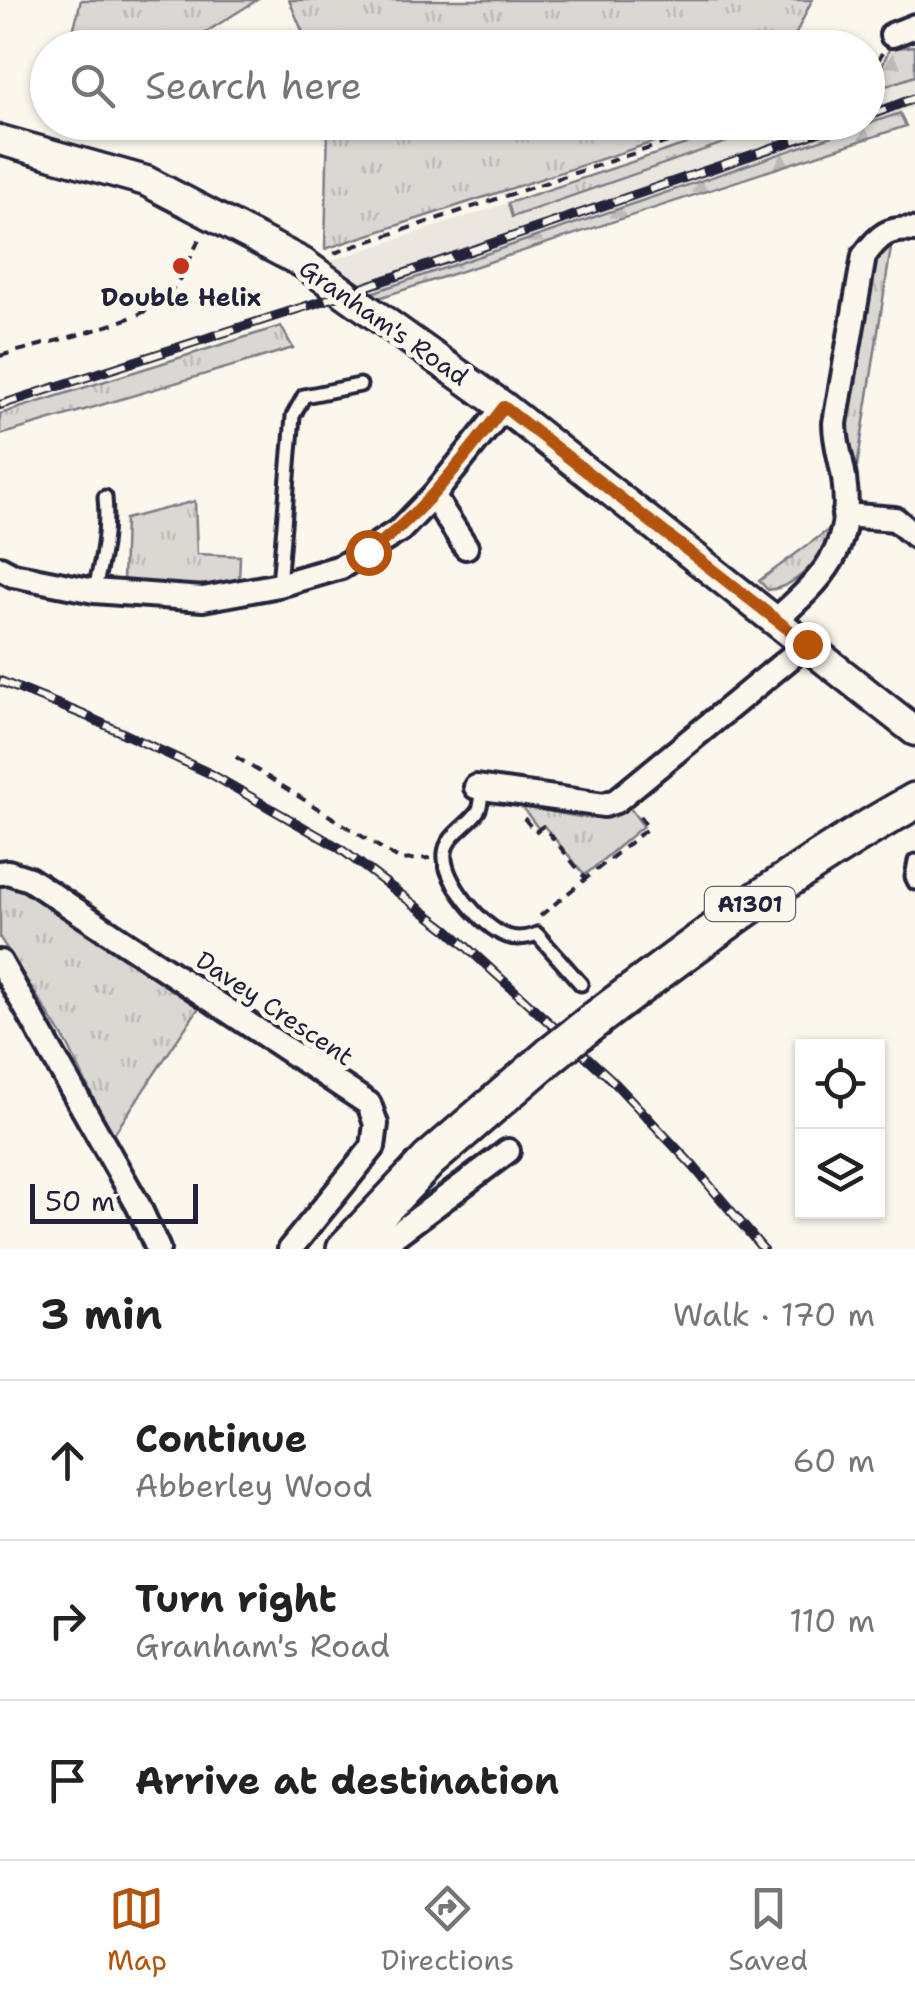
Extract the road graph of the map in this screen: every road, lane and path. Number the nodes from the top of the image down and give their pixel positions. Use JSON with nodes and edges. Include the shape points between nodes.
{"nodes":[{"id":1,"x":915,"y":26,"type":"edge"},
{"id":2,"x":892,"y":35,"type":"dead end"},
{"id":3,"x":0,"y":140,"type":"edge"},
{"id":4,"x":674,"y":140,"type":"edge"},
{"id":5,"x":206,"y":227,"type":"dead end"},
{"id":6,"x":915,"y":230,"type":"edge"},
{"id":7,"x":302,"y":263,"type":"junction"},
{"id":8,"x":0,"y":356,"type":"edge"},
{"id":9,"x":360,"y":386,"type":"dead end"},
{"id":10,"x":504,"y":407,"type":"junction"},
{"id":11,"x":434,"y":496,"type":"junction"},
{"id":12,"x":106,"y":497,"type":"dead end"},
{"id":13,"x":844,"y":516,"type":"junction"},
{"id":14,"x":915,"y":536,"type":"edge"},
{"id":15,"x":466,"y":547,"type":"dead end"},
{"id":16,"x":0,"y":568,"type":"edge"},
{"id":17,"x":279,"y":585,"type":"junction"},
{"id":18,"x":94,"y":591,"type":"junction"},
{"id":19,"x":776,"y":620,"type":"junction"},
{"id":20,"x":807,"y":644,"type":"junction"},
{"id":21,"x":915,"y":731,"type":"edge"},
{"id":22,"x":236,"y":757,"type":"dead end"},
{"id":23,"x":479,"y":788,"type":"joint"},
{"id":24,"x":508,"y":792,"type":"junction"},
{"id":25,"x":626,"y":796,"type":"junction"},
{"id":26,"x":914,"y":801,"type":"edge"},
{"id":27,"x":444,"y":856,"type":"junction"},
{"id":28,"x":915,"y":861,"type":"edge"},
{"id":29,"x":0,"y":873,"type":"edge"},
{"id":30,"x":586,"y":879,"type":"junction"},
{"id":31,"x":915,"y":883,"type":"edge"},
{"id":32,"x":537,"y":934,"type":"junction"},
{"id":33,"x":0,"y":962,"type":"edge"},
{"id":34,"x":581,"y":984,"type":"dead end"},
{"id":35,"x":508,"y":1152,"type":"dead end"},
{"id":36,"x":158,"y":1249,"type":"edge"},
{"id":37,"x":290,"y":1249,"type":"edge"},
{"id":38,"x":345,"y":1249,"type":"edge"},
{"id":39,"x":377,"y":1249,"type":"edge"}],
"edges":[{"from":1,"to":2,"type":"street"},
{"from":3,"to":7,"type":"street","name":"Granham's Road","via":[[146,180]]},
{"from":4,"to":7,"type":"path"},
{"from":5,"to":8,"type":"path","via":[[160,303],[116,323]]},
{"from":6,"to":13,"type":"street","via":[[894,228],[864,256],[835,423]]},
{"from":7,"to":10,"type":"street","name":"Granham's Road"},
{"from":9,"to":17,"type":"lane","via":[[304,396],[292,416]]},
{"from":10,"to":11,"type":"street"},
{"from":10,"to":19,"type":"street","name":"Granham's Road"},
{"from":11,"to":15,"type":"street"},
{"from":11,"to":17,"type":"street","via":[[368,552]]},
{"from":12,"to":18,"type":"lane","via":[[108,523]]},
{"from":13,"to":14,"type":"street","via":[[895,519]]},
{"from":13,"to":19,"type":"street","via":[[835,558]]},
{"from":16,"to":18,"type":"street"},
{"from":17,"to":18,"type":"street","via":[[203,599]]},
{"from":19,"to":20,"type":"street","name":"Granham's Road"},
{"from":20,"to":21,"type":"street","name":"Granham's Road"},
{"from":20,"to":25,"type":"street"},
{"from":22,"to":27,"type":"path","via":[[400,860]]},
{"from":23,"to":24,"type":"street"},
{"from":23,"to":27,"type":"lane","via":[[480,808]]},
{"from":24,"to":25,"type":"street","via":[[604,806]]},
{"from":24,"to":30,"type":"path","via":[[535,832],[543,826]]},
{"from":25,"to":30,"type":"path","via":[[648,828]]},
{"from":26,"to":38,"type":"main road","number":"A1301","bridge":true,"via":[[780,882],[596,1019],[428,1160]]},
{"from":27,"to":32,"type":"lane","via":[[449,876],[487,926],[510,938]]},
{"from":28,"to":31,"type":"lane"},
{"from":29,"to":37,"type":"street","name":"Davey Crescent","via":[[29,879],[369,1104],[376,1124],[372,1147]]},
{"from":30,"to":32,"type":"path","via":[[536,920]]},
{"from":32,"to":34,"type":"lane"},
{"from":33,"to":36,"type":"street"},
{"from":35,"to":39,"type":"street"}]}
